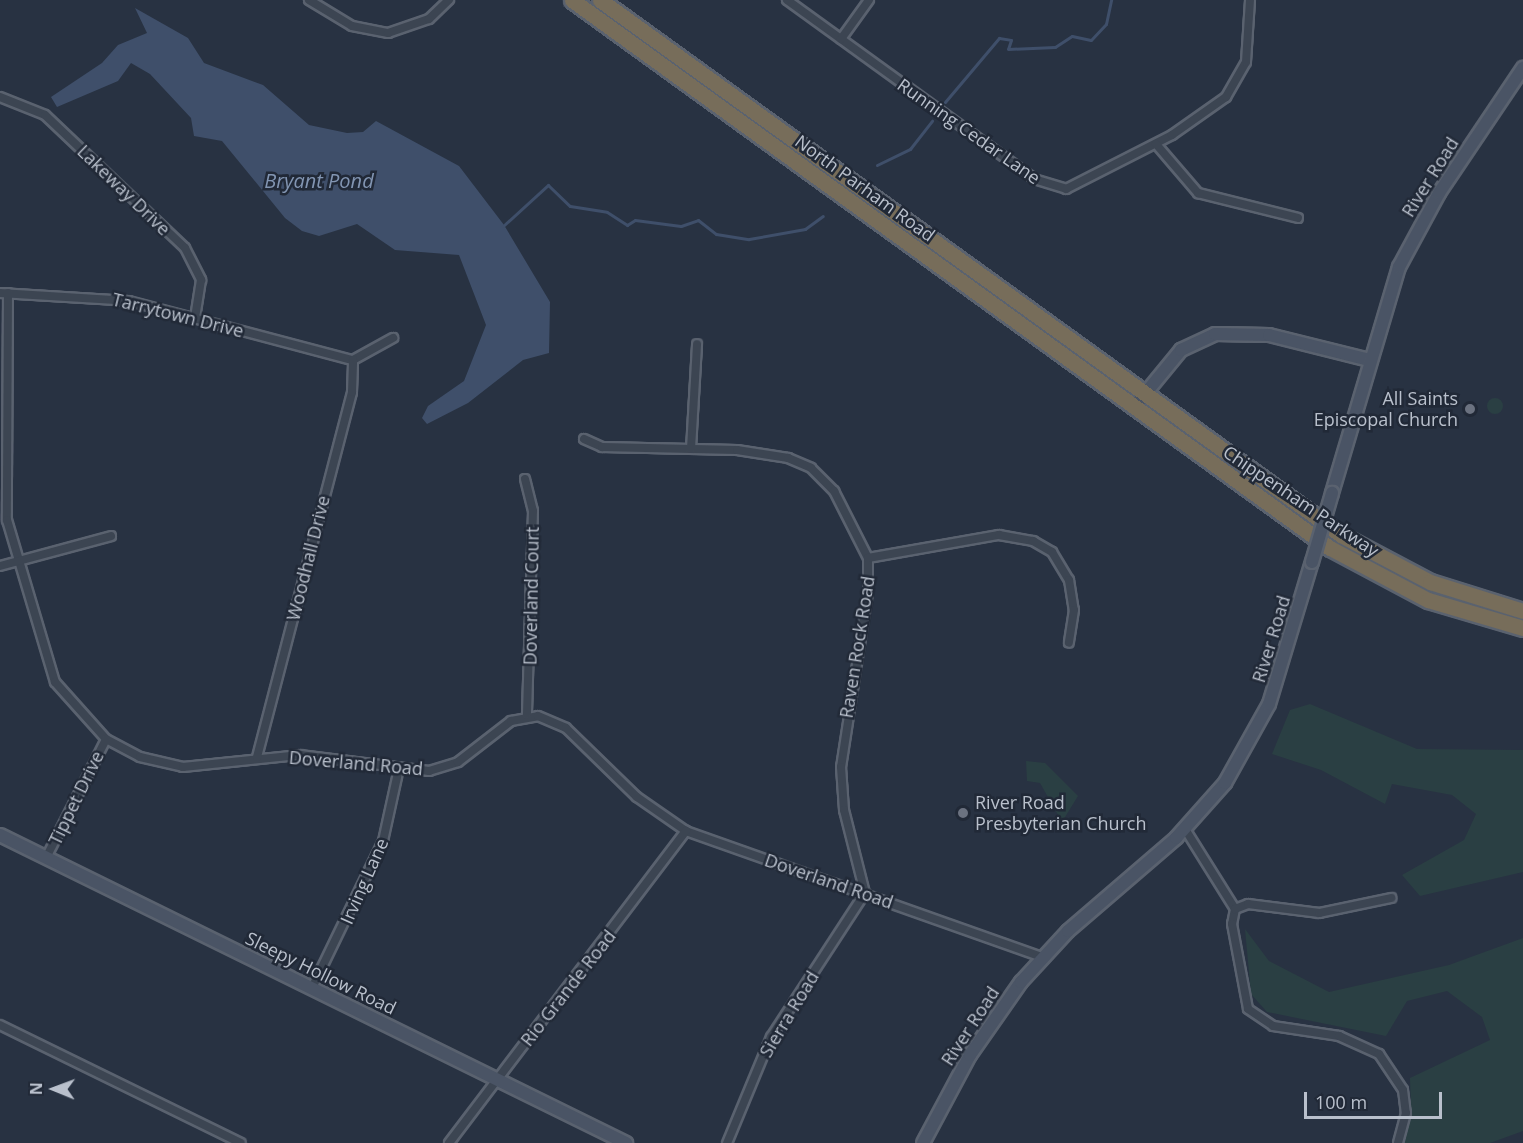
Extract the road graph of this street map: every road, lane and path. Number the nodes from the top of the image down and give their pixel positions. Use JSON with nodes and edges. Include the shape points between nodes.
{"nodes":[{"id":1,"x":309,"y":0,"type":"edge"},
{"id":2,"x":449,"y":0,"type":"edge"},
{"id":3,"x":572,"y":0,"type":"edge"},
{"id":4,"x":600,"y":0,"type":"edge"},
{"id":5,"x":787,"y":0,"type":"edge"},
{"id":6,"x":869,"y":0,"type":"edge"},
{"id":7,"x":1250,"y":0,"type":"edge"},
{"id":8,"x":841,"y":39,"type":"junction"},
{"id":9,"x":1523,"y":68,"type":"edge"},
{"id":10,"x":0,"y":97,"type":"edge"},
{"id":11,"x":1156,"y":144,"type":"junction"},
{"id":12,"x":1298,"y":218,"type":"dead end"},
{"id":13,"x":4,"y":293,"type":"edge"},
{"id":14,"x":195,"y":317,"type":"junction"},
{"id":15,"x":393,"y":338,"type":"dead end"},
{"id":16,"x":697,"y":344,"type":"dead end"},
{"id":17,"x":353,"y":360,"type":"junction"},
{"id":18,"x":1369,"y":360,"type":"junction"},
{"id":19,"x":1146,"y":394,"type":"junction"},
{"id":20,"x":1135,"y":408,"type":"junction"},
{"id":21,"x":584,"y":439,"type":"dead end"},
{"id":22,"x":691,"y":449,"type":"junction"},
{"id":23,"x":525,"y":479,"type":"dead end"},
{"id":24,"x":111,"y":536,"type":"dead end"},
{"id":25,"x":868,"y":558,"type":"junction"},
{"id":26,"x":18,"y":562,"type":"junction"},
{"id":27,"x":0,"y":566,"type":"edge"},
{"id":28,"x":1523,"y":610,"type":"edge"},
{"id":29,"x":1523,"y":628,"type":"edge"},
{"id":30,"x":1069,"y":643,"type":"dead end"},
{"id":31,"x":527,"y":715,"type":"junction"},
{"id":32,"x":106,"y":740,"type":"junction"},
{"id":33,"x":257,"y":757,"type":"junction"},
{"id":34,"x":399,"y":768,"type":"junction"},
{"id":35,"x":1185,"y":829,"type":"junction"},
{"id":36,"x":686,"y":831,"type":"junction"},
{"id":37,"x":0,"y":835,"type":"edge"},
{"id":38,"x":46,"y":858,"type":"junction"},
{"id":39,"x":865,"y":893,"type":"junction"},
{"id":40,"x":1391,"y":898,"type":"dead end"},
{"id":41,"x":1235,"y":909,"type":"junction"},
{"id":42,"x":1042,"y":957,"type":"junction"},
{"id":43,"x":312,"y":988,"type":"junction"},
{"id":44,"x":0,"y":1025,"type":"edge"},
{"id":45,"x":497,"y":1080,"type":"junction"},
{"id":46,"x":241,"y":1143,"type":"edge"},
{"id":47,"x":449,"y":1143,"type":"edge"},
{"id":48,"x":626,"y":1143,"type":"edge"},
{"id":49,"x":727,"y":1143,"type":"edge"},
{"id":50,"x":923,"y":1143,"type":"edge"},
{"id":51,"x":1398,"y":1143,"type":"edge"}],
"edges":[{"from":1,"to":2,"type":"street","via":[[352,26],[388,33],[429,19]]},
{"from":3,"to":20,"type":"highway","name":"North Parham Road"},
{"from":4,"to":19,"type":"highway","name":"North Parham Road"},
{"from":5,"to":8,"type":"street","name":"Running Cedar Lane"},
{"from":6,"to":8,"type":"street"},
{"from":7,"to":11,"type":"street","name":"Running Cedar Lane","via":[[1249,51],[1238,81],[1213,109]]},
{"from":8,"to":11,"type":"street","name":"Running Cedar Lane","via":[[1046,185],[1082,185]]},
{"from":9,"to":18,"type":"main road","name":"River Road","via":[[1424,216],[1399,267]]},
{"from":10,"to":14,"type":"street","name":"Lakeway Drive","via":[[45,116],[185,248],[201,280]]},
{"from":11,"to":12,"type":"street","via":[[1198,193]]},
{"from":13,"to":14,"type":"street","name":"Tarrytown Drive","via":[[118,299]]},
{"from":13,"to":26,"type":"street","name":"Doverland Road","via":[[5,490]]},
{"from":14,"to":17,"type":"street","name":"Tarrytown Drive"},
{"from":15,"to":17,"type":"street"},
{"from":16,"to":22,"type":"street"},
{"from":17,"to":33,"type":"street","name":"Woodhall Drive","via":[[351,392]]},
{"from":18,"to":19,"type":"main road","via":[[1269,335],[1215,334],[1181,350]]},
{"from":18,"to":35,"type":"main road","name":"River Road","bridge":true,"via":[[1312,562],[1258,729],[1225,783]]},
{"from":19,"to":20,"type":"main road"},
{"from":19,"to":28,"type":"highway","name":"Chippenham Parkway","via":[[1370,552],[1445,588]]},
{"from":20,"to":29,"type":"highway","name":"Chippenham Parkway","via":[[1361,567],[1443,606]]},
{"from":21,"to":22,"type":"street","name":"Raven Rock Road","via":[[602,447]]},
{"from":22,"to":25,"type":"street","name":"Raven Rock Road","via":[[772,453],[811,468],[840,499]]},
{"from":23,"to":31,"type":"street","name":"Doverland Court","via":[[533,511]]},
{"from":24,"to":26,"type":"street"},
{"from":25,"to":30,"type":"street","via":[[999,535],[1033,541],[1052,552],[1069,580],[1074,610]]},
{"from":25,"to":39,"type":"street","name":"Raven Rock Road","via":[[868,593],[841,767],[844,810]]},
{"from":26,"to":27,"type":"street"},
{"from":26,"to":32,"type":"street","name":"Doverland Road","via":[[55,682]]},
{"from":31,"to":34,"type":"street","name":"Doverland Road","via":[[504,725],[450,766]]},
{"from":31,"to":36,"type":"street","name":"Doverland Road","via":[[561,725],[637,797]]},
{"from":32,"to":33,"type":"street","name":"Doverland Road","via":[[140,757],[183,767]]},
{"from":32,"to":38,"type":"street","name":"Tippet Drive"},
{"from":33,"to":34,"type":"street","name":"Doverland Road","via":[[300,755]]},
{"from":34,"to":43,"type":"street","name":"Irving Lane","via":[[383,842]]},
{"from":35,"to":41,"type":"street"},
{"from":35,"to":42,"type":"main road","name":"River Road"},
{"from":36,"to":39,"type":"street","name":"Doverland Road"},
{"from":36,"to":45,"type":"street","name":"Rio Grande Road"},
{"from":37,"to":38,"type":"main road","name":"Sleepy Hollow Road"},
{"from":38,"to":43,"type":"main road","name":"Sleepy Hollow Road"},
{"from":39,"to":42,"type":"street","name":"Doverland Road"},
{"from":39,"to":49,"type":"street","name":"Sierra Road","via":[[771,1037]]},
{"from":40,"to":41,"type":"street","via":[[1319,913],[1248,904]]},
{"from":41,"to":51,"type":"street","via":[[1232,924],[1248,1009],[1273,1026],[1339,1036],[1379,1054],[1403,1090],[1406,1113]]},
{"from":42,"to":50,"type":"main road","name":"River Road","via":[[984,1032]]},
{"from":43,"to":45,"type":"main road","name":"Sleepy Hollow Road"},
{"from":44,"to":46,"type":"street"},
{"from":45,"to":47,"type":"street","name":"Rio Grande Road"},
{"from":45,"to":48,"type":"main road","name":"Sleepy Hollow Road"}]}
